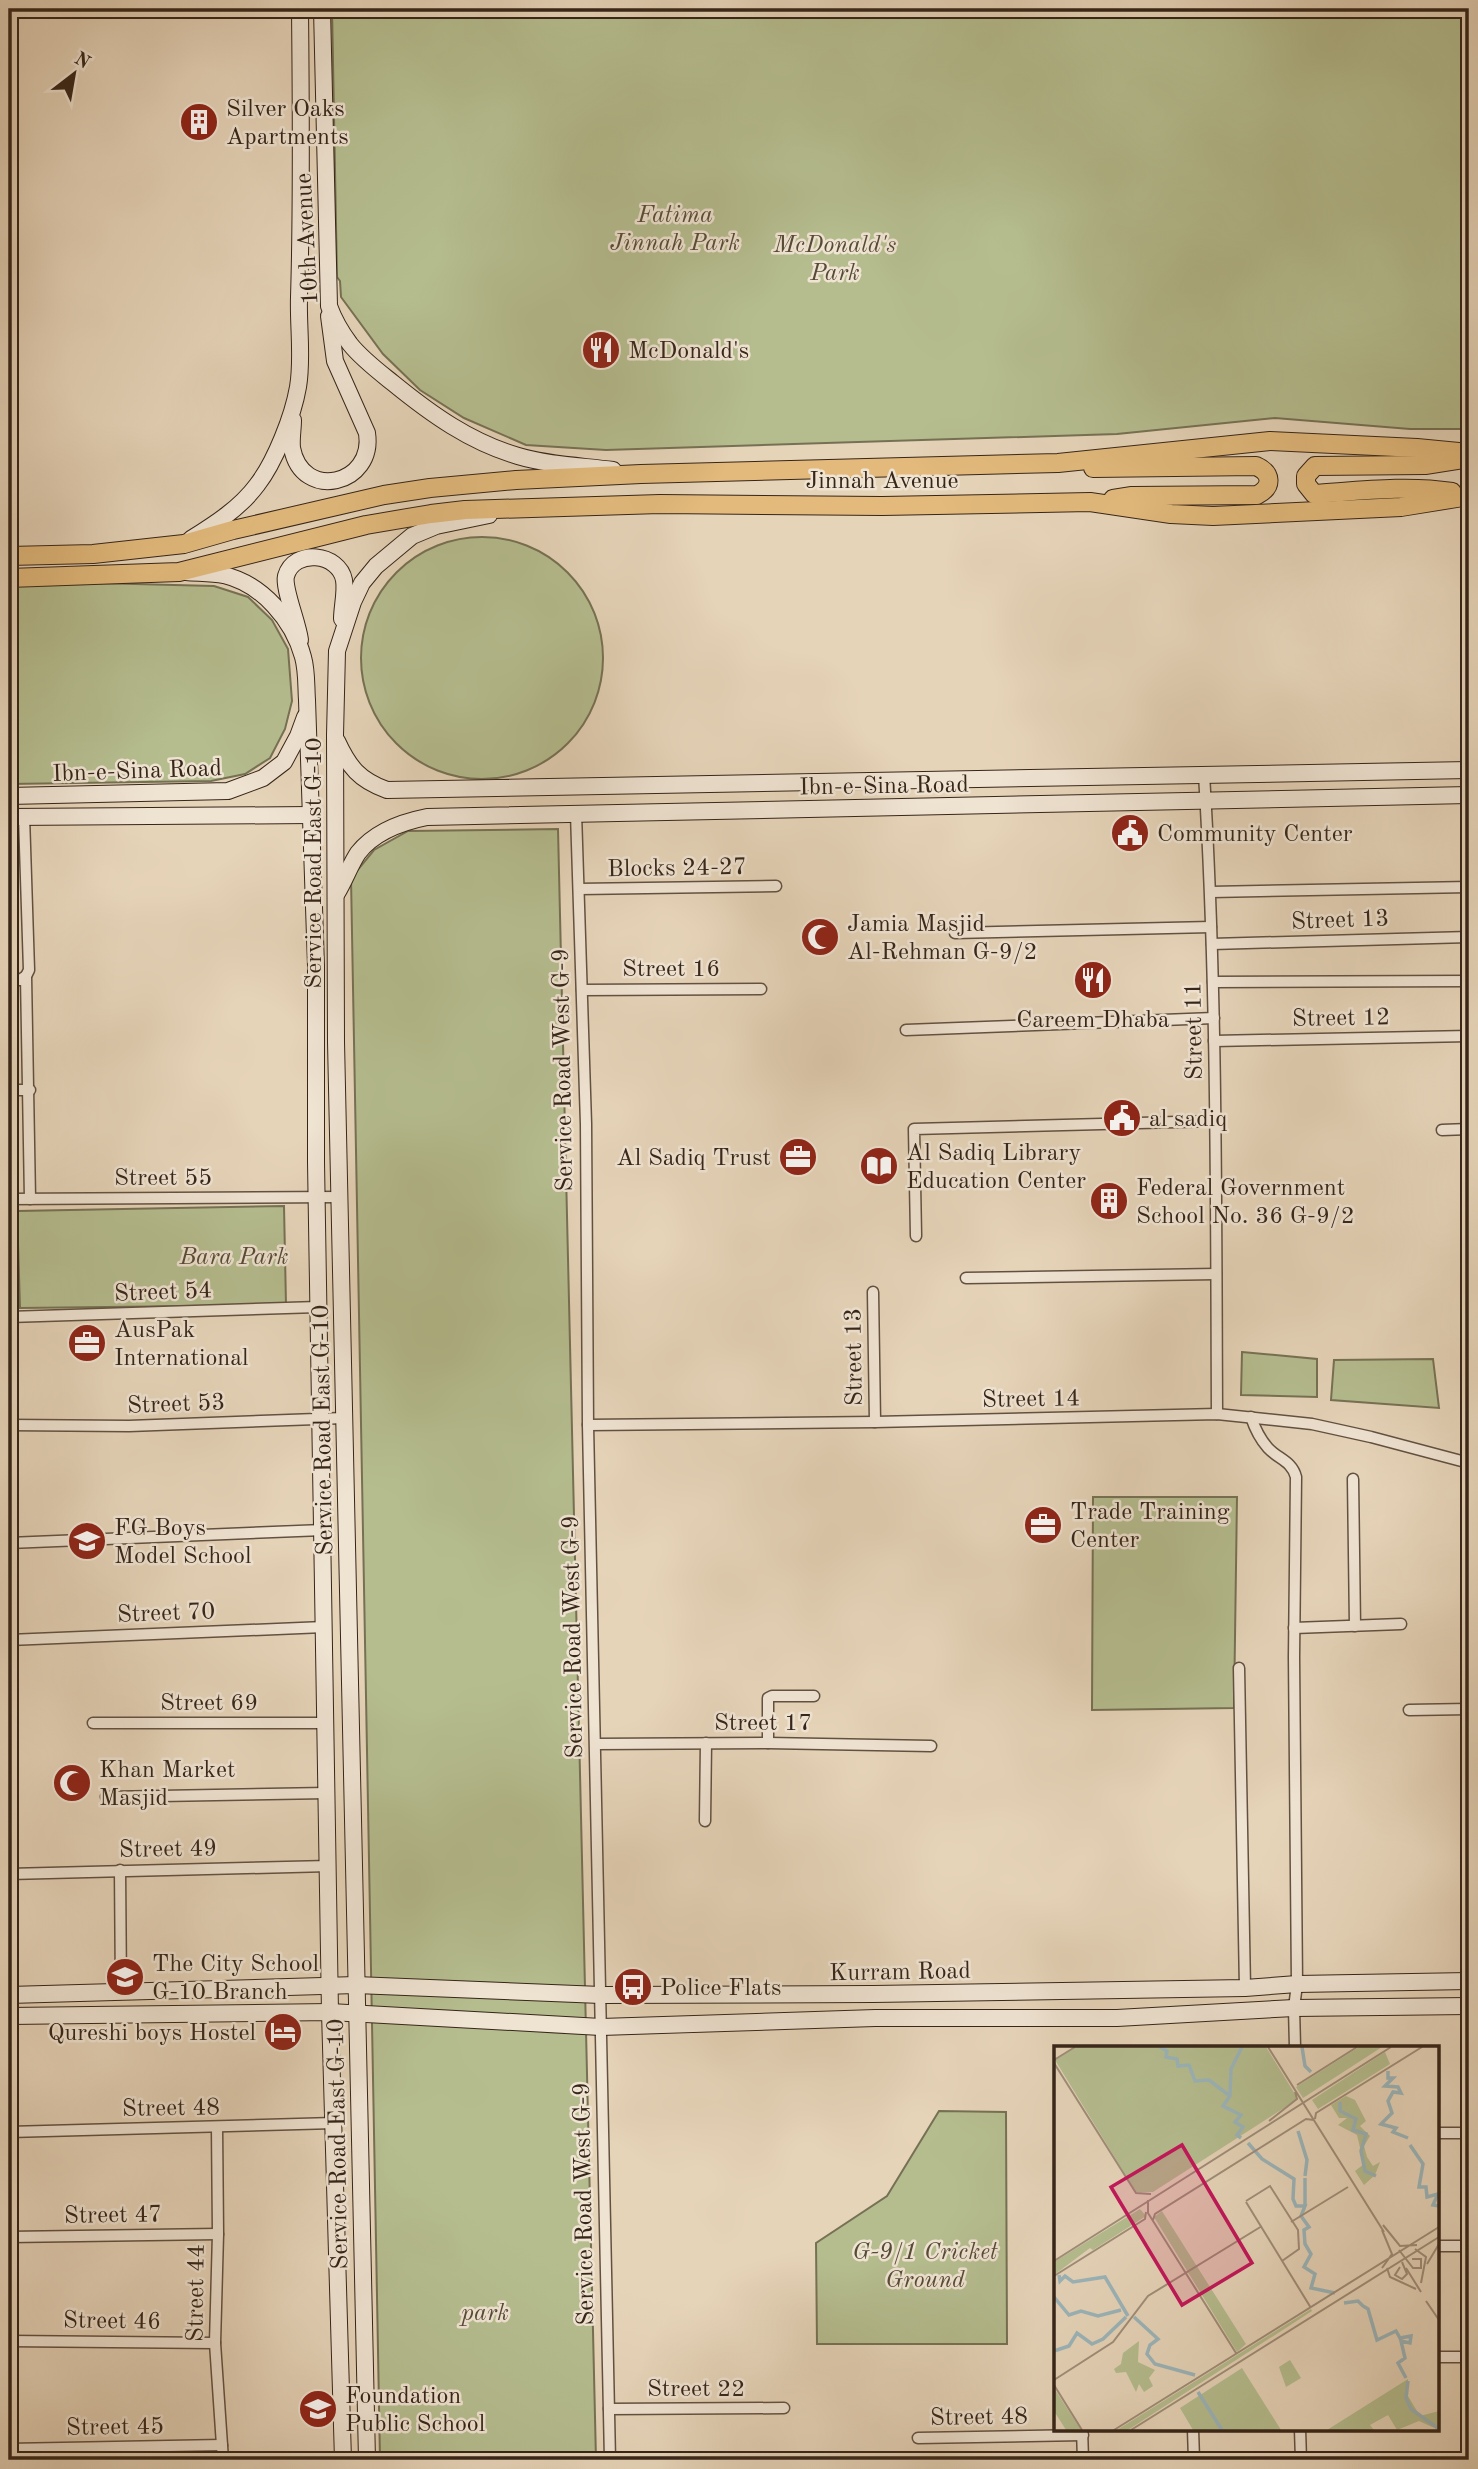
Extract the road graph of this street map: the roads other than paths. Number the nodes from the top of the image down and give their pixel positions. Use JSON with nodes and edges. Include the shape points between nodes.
{"nodes":[{"id":1,"x":300,"y":9,"type":"edge"},
{"id":2,"x":322,"y":9,"type":"edge"},
{"id":3,"x":329,"y":306,"type":"junction"},
{"id":4,"x":295,"y":403,"type":"junction"},
{"id":5,"x":1469,"y":456,"type":"edge"},
{"id":6,"x":1058,"y":463,"type":"junction"},
{"id":7,"x":641,"y":474,"type":"junction"},
{"id":8,"x":1469,"y":495,"type":"edge"},
{"id":9,"x":1090,"y":502,"type":"junction"},
{"id":10,"x":519,"y":508,"type":"junction"},
{"id":11,"x":184,"y":544,"type":"junction"},
{"id":12,"x":9,"y":556,"type":"edge"},
{"id":13,"x":179,"y":572,"type":"junction"},
{"id":14,"x":9,"y":578,"type":"edge"},
{"id":15,"x":341,"y":634,"type":"junction"},
{"id":16,"x":300,"y":649,"type":"junction"},
{"id":17,"x":308,"y":708,"type":"junction"},
{"id":18,"x":335,"y":735,"type":"junction"},
{"id":19,"x":1469,"y":770,"type":"edge"},
{"id":20,"x":1204,"y":774,"type":"junction"},
{"id":21,"x":1469,"y":795,"type":"edge"},
{"id":22,"x":9,"y":796,"type":"edge"},
{"id":23,"x":1206,"y":800,"type":"junction"},
{"id":24,"x":576,"y":813,"type":"junction"},
{"id":25,"x":312,"y":815,"type":"junction"},
{"id":26,"x":16,"y":816,"type":"edge"},
{"id":27,"x":776,"y":886,"type":"dead end"},
{"id":28,"x":1469,"y":887,"type":"edge"},
{"id":29,"x":579,"y":889,"type":"junction"},
{"id":30,"x":1211,"y":892,"type":"junction"},
{"id":31,"x":336,"y":895,"type":"junction"},
{"id":32,"x":1211,"y":927,"type":"junction"},
{"id":33,"x":955,"y":933,"type":"dead end"},
{"id":34,"x":1469,"y":937,"type":"edge"},
{"id":35,"x":1212,"y":944,"type":"junction"},
{"id":36,"x":26,"y":976,"type":"junction"},
{"id":37,"x":9,"y":980,"type":"edge"},
{"id":38,"x":1469,"y":981,"type":"edge"},
{"id":39,"x":1213,"y":982,"type":"junction"},
{"id":40,"x":761,"y":989,"type":"dead end"},
{"id":41,"x":582,"y":990,"type":"junction"},
{"id":42,"x":1214,"y":1018,"type":"junction"},
{"id":43,"x":906,"y":1030,"type":"dead end"},
{"id":44,"x":1469,"y":1036,"type":"edge"},
{"id":45,"x":1214,"y":1041,"type":"junction"},
{"id":46,"x":9,"y":1090,"type":"edge"},
{"id":47,"x":30,"y":1090,"type":"junction"},
{"id":48,"x":1215,"y":1121,"type":"junction"},
{"id":49,"x":1469,"y":1129,"type":"edge"},
{"id":50,"x":1442,"y":1130,"type":"dead end"},
{"id":51,"x":317,"y":1198,"type":"junction"},
{"id":52,"x":340,"y":1198,"type":"junction"},
{"id":53,"x":9,"y":1199,"type":"edge"},
{"id":54,"x":30,"y":1199,"type":"junction"},
{"id":55,"x":916,"y":1236,"type":"dead end"},
{"id":56,"x":1216,"y":1274,"type":"junction"},
{"id":57,"x":966,"y":1278,"type":"dead end"},
{"id":58,"x":873,"y":1292,"type":"dead end"},
{"id":59,"x":318,"y":1307,"type":"junction"},
{"id":60,"x":9,"y":1317,"type":"edge"},
{"id":61,"x":1217,"y":1414,"type":"junction"},
{"id":62,"x":1251,"y":1417,"type":"junction"},
{"id":63,"x":321,"y":1418,"type":"junction"},
{"id":64,"x":344,"y":1418,"type":"junction"},
{"id":65,"x":875,"y":1422,"type":"junction"},
{"id":66,"x":9,"y":1425,"type":"edge"},
{"id":67,"x":588,"y":1425,"type":"junction"},
{"id":68,"x":1469,"y":1464,"type":"edge"},
{"id":69,"x":1353,"y":1479,"type":"dead end"},
{"id":70,"x":323,"y":1530,"type":"junction"},
{"id":71,"x":9,"y":1544,"type":"edge"},
{"id":72,"x":1401,"y":1625,"type":"dead end"},
{"id":73,"x":1355,"y":1626,"type":"junction"},
{"id":74,"x":324,"y":1627,"type":"junction"},
{"id":75,"x":1294,"y":1628,"type":"junction"},
{"id":76,"x":9,"y":1640,"type":"edge"},
{"id":77,"x":1239,"y":1668,"type":"dead end"},
{"id":78,"x":814,"y":1696,"type":"dead end"},
{"id":79,"x":1469,"y":1708,"type":"edge"},
{"id":80,"x":1412,"y":1710,"type":"dead end"},
{"id":81,"x":93,"y":1723,"type":"dead end"},
{"id":82,"x":326,"y":1723,"type":"junction"},
{"id":83,"x":706,"y":1743,"type":"junction"},
{"id":84,"x":768,"y":1743,"type":"junction"},
{"id":85,"x":596,"y":1744,"type":"junction"},
{"id":86,"x":931,"y":1746,"type":"dead end"},
{"id":87,"x":327,"y":1793,"type":"junction"},
{"id":88,"x":106,"y":1797,"type":"dead end"},
{"id":89,"x":705,"y":1821,"type":"dead end"},
{"id":90,"x":329,"y":1866,"type":"junction"},
{"id":91,"x":120,"y":1870,"type":"junction"},
{"id":92,"x":9,"y":1874,"type":"edge"},
{"id":93,"x":1469,"y":1982,"type":"edge"},
{"id":94,"x":1297,"y":1984,"type":"junction"},
{"id":95,"x":356,"y":1985,"type":"junction"},
{"id":96,"x":331,"y":1986,"type":"junction"},
{"id":97,"x":1245,"y":1988,"type":"junction"},
{"id":98,"x":121,"y":1992,"type":"junction"},
{"id":99,"x":9,"y":1995,"type":"edge"},
{"id":100,"x":601,"y":1995,"type":"junction"},
{"id":101,"x":1469,"y":2006,"type":"edge"},
{"id":102,"x":1294,"y":2008,"type":"junction"},
{"id":103,"x":330,"y":2012,"type":"junction"},
{"id":104,"x":358,"y":2013,"type":"junction"},
{"id":105,"x":9,"y":2016,"type":"edge"},
{"id":106,"x":601,"y":2027,"type":"junction"},
{"id":107,"x":1295,"y":2046,"type":"edge"},
{"id":108,"x":334,"y":2123,"type":"junction"},
{"id":109,"x":217,"y":2127,"type":"junction"},
{"id":110,"x":9,"y":2132,"type":"edge"},
{"id":111,"x":1440,"y":2133,"type":"edge"},
{"id":112,"x":1469,"y":2133,"type":"edge"},
{"id":113,"x":218,"y":2234,"type":"junction"},
{"id":114,"x":9,"y":2237,"type":"edge"},
{"id":115,"x":1440,"y":2246,"type":"edge"},
{"id":116,"x":1469,"y":2246,"type":"edge"},
{"id":117,"x":9,"y":2341,"type":"edge"},
{"id":118,"x":215,"y":2343,"type":"junction"},
{"id":119,"x":1440,"y":2357,"type":"edge"},
{"id":120,"x":1469,"y":2357,"type":"edge"},
{"id":121,"x":784,"y":2408,"type":"dead end"},
{"id":122,"x":609,"y":2409,"type":"junction"},
{"id":123,"x":1193,"y":2430,"type":"edge"},
{"id":124,"x":1300,"y":2430,"type":"edge"},
{"id":125,"x":1083,"y":2432,"type":"edge"},
{"id":126,"x":918,"y":2438,"type":"dead end"},
{"id":127,"x":222,"y":2445,"type":"junction"},
{"id":128,"x":9,"y":2449,"type":"edge"},
{"id":129,"x":223,"y":2460,"type":"edge"},
{"id":130,"x":343,"y":2460,"type":"edge"},
{"id":131,"x":367,"y":2460,"type":"edge"},
{"id":132,"x":610,"y":2460,"type":"edge"},
{"id":133,"x":1083,"y":2460,"type":"edge"},
{"id":134,"x":1194,"y":2460,"type":"edge"},
{"id":135,"x":1301,"y":2460,"type":"edge"}],
"edges":[{"from":1,"to":4,"type":"main road","name":"10th Avenue","via":[[300,373]]},
{"from":2,"to":3,"type":"main road","name":"10th Avenue"},
{"from":3,"to":4,"type":"main road","via":[[334,361],[369,444],[364,462],[352,474],[329,482],[303,472],[292,447]]},
{"from":3,"to":7,"type":"main road","name":"10th Avenue","via":[[335,322],[365,361],[469,436],[535,460]]},
{"from":4,"to":11,"type":"main road","name":"10th Avenue","via":[[257,486],[232,511]]},
{"from":5,"to":6,"type":"main road","name":"Jinnah Avenue","via":[[1417,448],[1270,441]]},
{"from":5,"to":8,"type":"main road","via":[[1425,465],[1315,466],[1306,475],[1306,484],[1314,494],[1425,490]]},
{"from":6,"to":7,"type":"main road","name":"Jinnah Avenue"},
{"from":6,"to":9,"type":"main road","via":[[1082,468],[1256,466],[1269,476],[1269,485],[1257,495],[1132,496]]},
{"from":7,"to":11,"type":"main road","name":"Jinnah Avenue","via":[[430,488]]},
{"from":8,"to":9,"type":"main road","name":"Jinnah Avenue","via":[[1401,507],[1213,516]]},
{"from":9,"to":10,"type":"main road","name":"Jinnah Avenue"},
{"from":10,"to":13,"type":"main road","name":"Jinnah Avenue","via":[[431,514],[297,541]]},
{"from":10,"to":15,"type":"main road","name":"Service Road East G-10","via":[[436,526],[412,536],[362,583]]},
{"from":11,"to":12,"type":"main road","name":"Jinnah Avenue","via":[[93,554]]},
{"from":13,"to":14,"type":"main road","name":"Jinnah Avenue"},
{"from":13,"to":16,"type":"main road","name":"Service Road East G-10","via":[[222,575],[257,589],[284,619]]},
{"from":15,"to":16,"type":"main road","via":[[341,573],[318,557],[300,559],[291,566],[286,586]]},
{"from":15,"to":18,"type":"main road","name":"Service Road East G-10"},
{"from":16,"to":17,"type":"main road","name":"Service Road East G-10"},
{"from":17,"to":22,"type":"main road","name":"Ibn-e-Sina Road","via":[[284,762],[263,778],[228,791]]},
{"from":17,"to":25,"type":"main road","name":"Service Road East G-10"},
{"from":18,"to":20,"type":"main road","name":"Ibn-e-Sina Road","via":[[347,762],[373,785],[387,790]]},
{"from":18,"to":31,"type":"main road","name":"Service Road East G-10"},
{"from":19,"to":20,"type":"main road","name":"Ibn-e-Sina Road"},
{"from":20,"to":23,"type":"street","name":"Street 11"},
{"from":21,"to":23,"type":"main road","name":"Ibn-e-Sina Road"},
{"from":23,"to":24,"type":"main road","name":"Ibn-e-Sina Road"},
{"from":23,"to":30,"type":"street","name":"Street 11"},
{"from":24,"to":29,"type":"street","name":"Service Road West G-9"},
{"from":24,"to":31,"type":"main road","name":"Ibn-e-Sina Road","via":[[427,817],[404,822],[364,847]]},
{"from":25,"to":26,"type":"main road","name":"Ibn-e-Sina Road"},
{"from":25,"to":51,"type":"main road","name":"Service Road East G-10"},
{"from":26,"to":36,"type":"street"},
{"from":27,"to":29,"type":"street","name":"Blocks 24-27"},
{"from":28,"to":30,"type":"street"},
{"from":29,"to":41,"type":"street","name":"Service Road West G-9"},
{"from":30,"to":32,"type":"street","name":"Street 11"},
{"from":31,"to":52,"type":"main road","name":"Service Road East G-10"},
{"from":32,"to":33,"type":"street"},
{"from":32,"to":35,"type":"street","name":"Street 11"},
{"from":34,"to":35,"type":"street","name":"Street 13"},
{"from":35,"to":39,"type":"street","name":"Street 11"},
{"from":36,"to":37,"type":"street"},
{"from":36,"to":47,"type":"street"},
{"from":38,"to":39,"type":"street"},
{"from":39,"to":42,"type":"street","name":"Street 11"},
{"from":40,"to":41,"type":"street","name":"Street 16"},
{"from":41,"to":67,"type":"street","name":"Service Road West G-9"},
{"from":42,"to":43,"type":"street"},
{"from":42,"to":45,"type":"street","name":"Street 11"},
{"from":44,"to":45,"type":"street","name":"Street 12"},
{"from":45,"to":48,"type":"street","name":"Street 11"},
{"from":46,"to":47,"type":"street"},
{"from":47,"to":54,"type":"street"},
{"from":48,"to":55,"type":"street","via":[[914,1129]]},
{"from":48,"to":56,"type":"street","name":"Street 11"},
{"from":49,"to":50,"type":"street"},
{"from":51,"to":52,"type":"street","name":"Street 55"},
{"from":51,"to":54,"type":"street","name":"Street 55"},
{"from":51,"to":59,"type":"main road","name":"Service Road East G-10"},
{"from":52,"to":64,"type":"main road","name":"Service Road East G-10"},
{"from":53,"to":54,"type":"street","name":"Street 55"},
{"from":56,"to":57,"type":"street"},
{"from":56,"to":61,"type":"street","name":"Street 11"},
{"from":58,"to":65,"type":"street","name":"Street 13"},
{"from":59,"to":60,"type":"street","name":"Street 54"},
{"from":59,"to":63,"type":"main road","name":"Service Road East G-10"},
{"from":61,"to":62,"type":"street","name":"Street 14"},
{"from":61,"to":65,"type":"street","name":"Street 14"},
{"from":62,"to":68,"type":"street","name":"Street 14","via":[[1324,1427]]},
{"from":62,"to":75,"type":"street","via":[[1259,1437],[1294,1468],[1296,1477]]},
{"from":63,"to":64,"type":"street","name":"Street 53"},
{"from":63,"to":66,"type":"street","name":"Street 53","via":[[129,1426]]},
{"from":63,"to":70,"type":"main road","name":"Service Road East G-10"},
{"from":64,"to":95,"type":"main road","name":"Service Road East G-10"},
{"from":65,"to":67,"type":"street","name":"Street 14"},
{"from":67,"to":85,"type":"street","name":"Service Road West G-9"},
{"from":69,"to":73,"type":"street"},
{"from":70,"to":71,"type":"street"},
{"from":70,"to":74,"type":"main road","name":"Service Road East G-10"},
{"from":72,"to":73,"type":"street"},
{"from":73,"to":75,"type":"street"},
{"from":74,"to":76,"type":"street","name":"Street 70"},
{"from":74,"to":82,"type":"main road","name":"Service Road East G-10"},
{"from":75,"to":94,"type":"street"},
{"from":77,"to":97,"type":"street"},
{"from":78,"to":84,"type":"street","via":[[768,1698]]},
{"from":79,"to":80,"type":"street"},
{"from":81,"to":82,"type":"street","name":"Street 69"},
{"from":82,"to":87,"type":"main road","name":"Service Road East G-10"},
{"from":83,"to":84,"type":"street","name":"Street 17"},
{"from":83,"to":85,"type":"street","name":"Street 17"},
{"from":83,"to":89,"type":"street"},
{"from":84,"to":86,"type":"street","name":"Street 17"},
{"from":85,"to":100,"type":"street","name":"Service Road West G-9"},
{"from":87,"to":88,"type":"street"},
{"from":87,"to":90,"type":"main road","name":"Service Road East G-10"},
{"from":90,"to":91,"type":"street","name":"Street 49"},
{"from":90,"to":96,"type":"main road","name":"Service Road East G-10"},
{"from":91,"to":92,"type":"street","name":"Street 49"},
{"from":91,"to":98,"type":"street"},
{"from":93,"to":94,"type":"main road","name":"Kurram Road"},
{"from":94,"to":97,"type":"main road","name":"Kurram Road"},
{"from":94,"to":102,"type":"street"},
{"from":95,"to":96,"type":"main road","name":"Kurram Road"},
{"from":95,"to":100,"type":"main road","name":"Kurram Road"},
{"from":95,"to":104,"type":"main road","name":"Service Road East G-10"},
{"from":96,"to":98,"type":"main road","name":"Kurram Road"},
{"from":96,"to":103,"type":"main road","name":"Service Road East G-10"},
{"from":97,"to":100,"type":"main road","name":"Kurram Road"},
{"from":98,"to":99,"type":"main road","name":"Kurram Road"},
{"from":100,"to":106,"type":"street","name":"Service Road West G-9"},
{"from":101,"to":102,"type":"main road","name":"Kurram Road"},
{"from":102,"to":106,"type":"main road","name":"Kurram Road","via":[[1117,2018],[875,2018]]},
{"from":102,"to":107,"type":"street"},
{"from":103,"to":104,"type":"main road","name":"Kurram Road"},
{"from":103,"to":105,"type":"main road","name":"Kurram Road"},
{"from":103,"to":108,"type":"main road","name":"Service Road East G-10"},
{"from":104,"to":106,"type":"main road","name":"Kurram Road"},
{"from":104,"to":131,"type":"main road","name":"Service Road East G-10"},
{"from":106,"to":122,"type":"street","name":"Service Road West G-9"},
{"from":108,"to":109,"type":"street","name":"Street 48"},
{"from":108,"to":130,"type":"main road","name":"Service Road East G-10"},
{"from":109,"to":110,"type":"street","name":"Street 48"},
{"from":109,"to":113,"type":"street","name":"Street 44"},
{"from":111,"to":112,"type":"street"},
{"from":113,"to":114,"type":"street","name":"Street 47"},
{"from":113,"to":118,"type":"street","name":"Street 44"},
{"from":115,"to":116,"type":"street"},
{"from":117,"to":118,"type":"street","name":"Street 46"},
{"from":118,"to":127,"type":"street","name":"Street 44"},
{"from":119,"to":120,"type":"street"},
{"from":121,"to":122,"type":"street","name":"Street 22"},
{"from":122,"to":132,"type":"street","name":"Service Road West G-9"},
{"from":123,"to":134,"type":"street"},
{"from":124,"to":135,"type":"street"},
{"from":125,"to":126,"type":"street","name":"Street 48"},
{"from":125,"to":133,"type":"street"},
{"from":127,"to":128,"type":"street","name":"Street 45"},
{"from":127,"to":129,"type":"street","name":"Street 44"}]}
